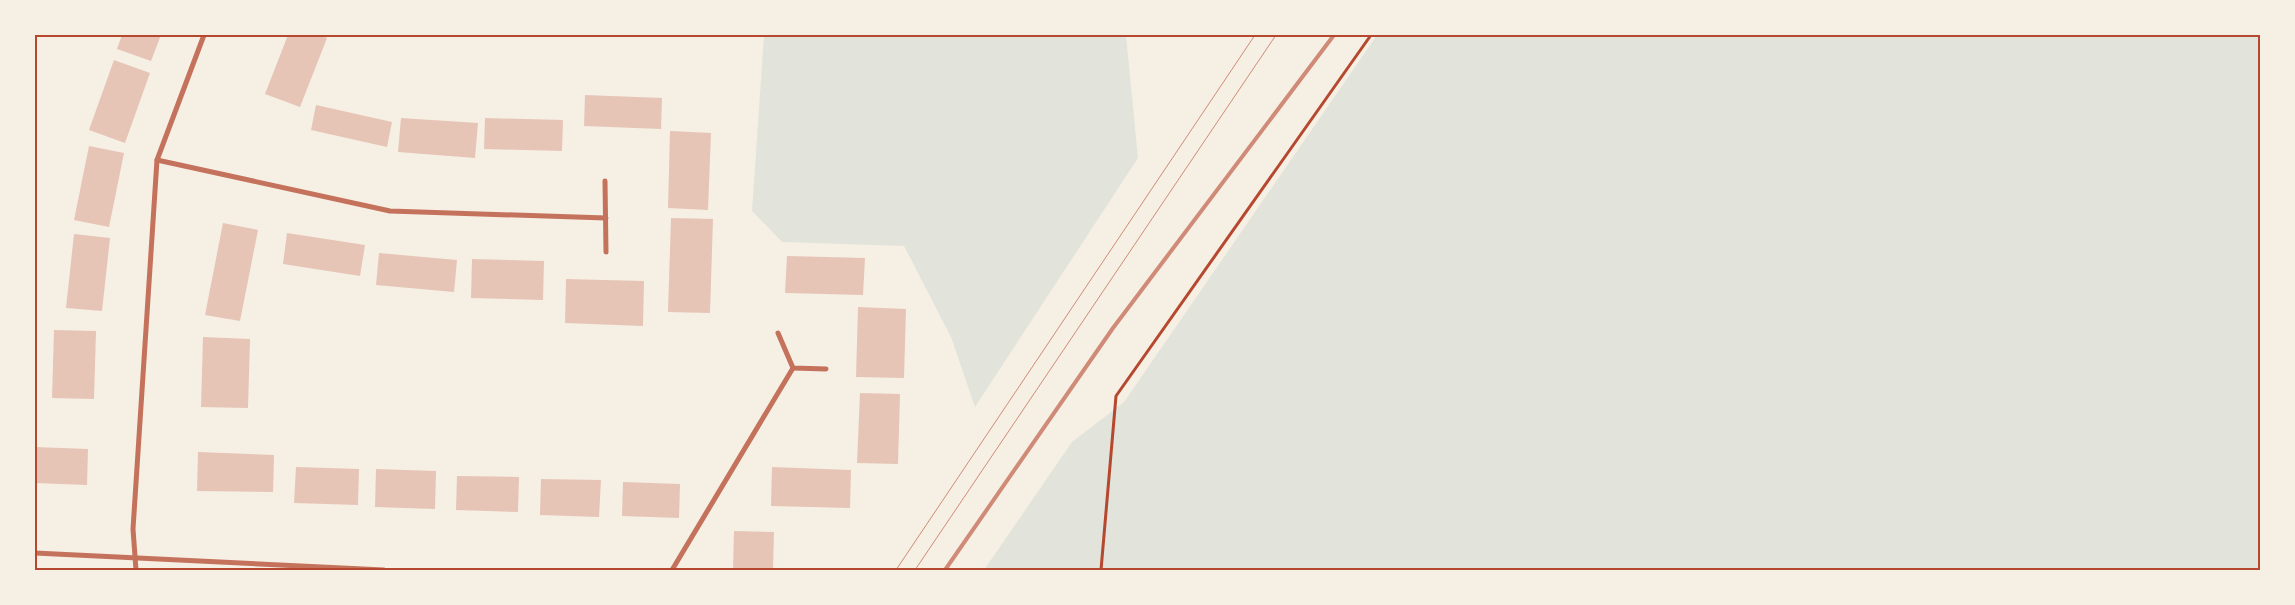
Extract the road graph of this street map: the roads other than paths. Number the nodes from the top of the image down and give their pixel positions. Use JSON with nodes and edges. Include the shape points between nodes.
{"nodes":[{"id":1,"x":204,"y":35,"type":"edge"},
{"id":2,"x":157,"y":160,"type":"junction"},
{"id":3,"x":605,"y":181,"type":"dead end"},
{"id":4,"x":606,"y":218,"type":"junction"},
{"id":5,"x":606,"y":252,"type":"dead end"},
{"id":6,"x":778,"y":333,"type":"dead end"},
{"id":7,"x":793,"y":368,"type":"junction"},
{"id":8,"x":826,"y":369,"type":"dead end"},
{"id":9,"x":35,"y":553,"type":"edge"},
{"id":10,"x":134,"y":556,"type":"junction"},
{"id":11,"x":136,"y":570,"type":"edge"},
{"id":12,"x":384,"y":570,"type":"edge"},
{"id":13,"x":672,"y":570,"type":"edge"}],
"edges":[{"from":1,"to":2,"type":"street"},
{"from":2,"to":4,"type":"street","via":[[390,211]]},
{"from":2,"to":10,"type":"street","via":[[133,529]]},
{"from":3,"to":4,"type":"street"},
{"from":4,"to":5,"type":"street"},
{"from":6,"to":7,"type":"street"},
{"from":7,"to":8,"type":"street"},
{"from":7,"to":13,"type":"street"},
{"from":9,"to":10,"type":"street"},
{"from":10,"to":11,"type":"street"},
{"from":10,"to":12,"type":"street"}]}
